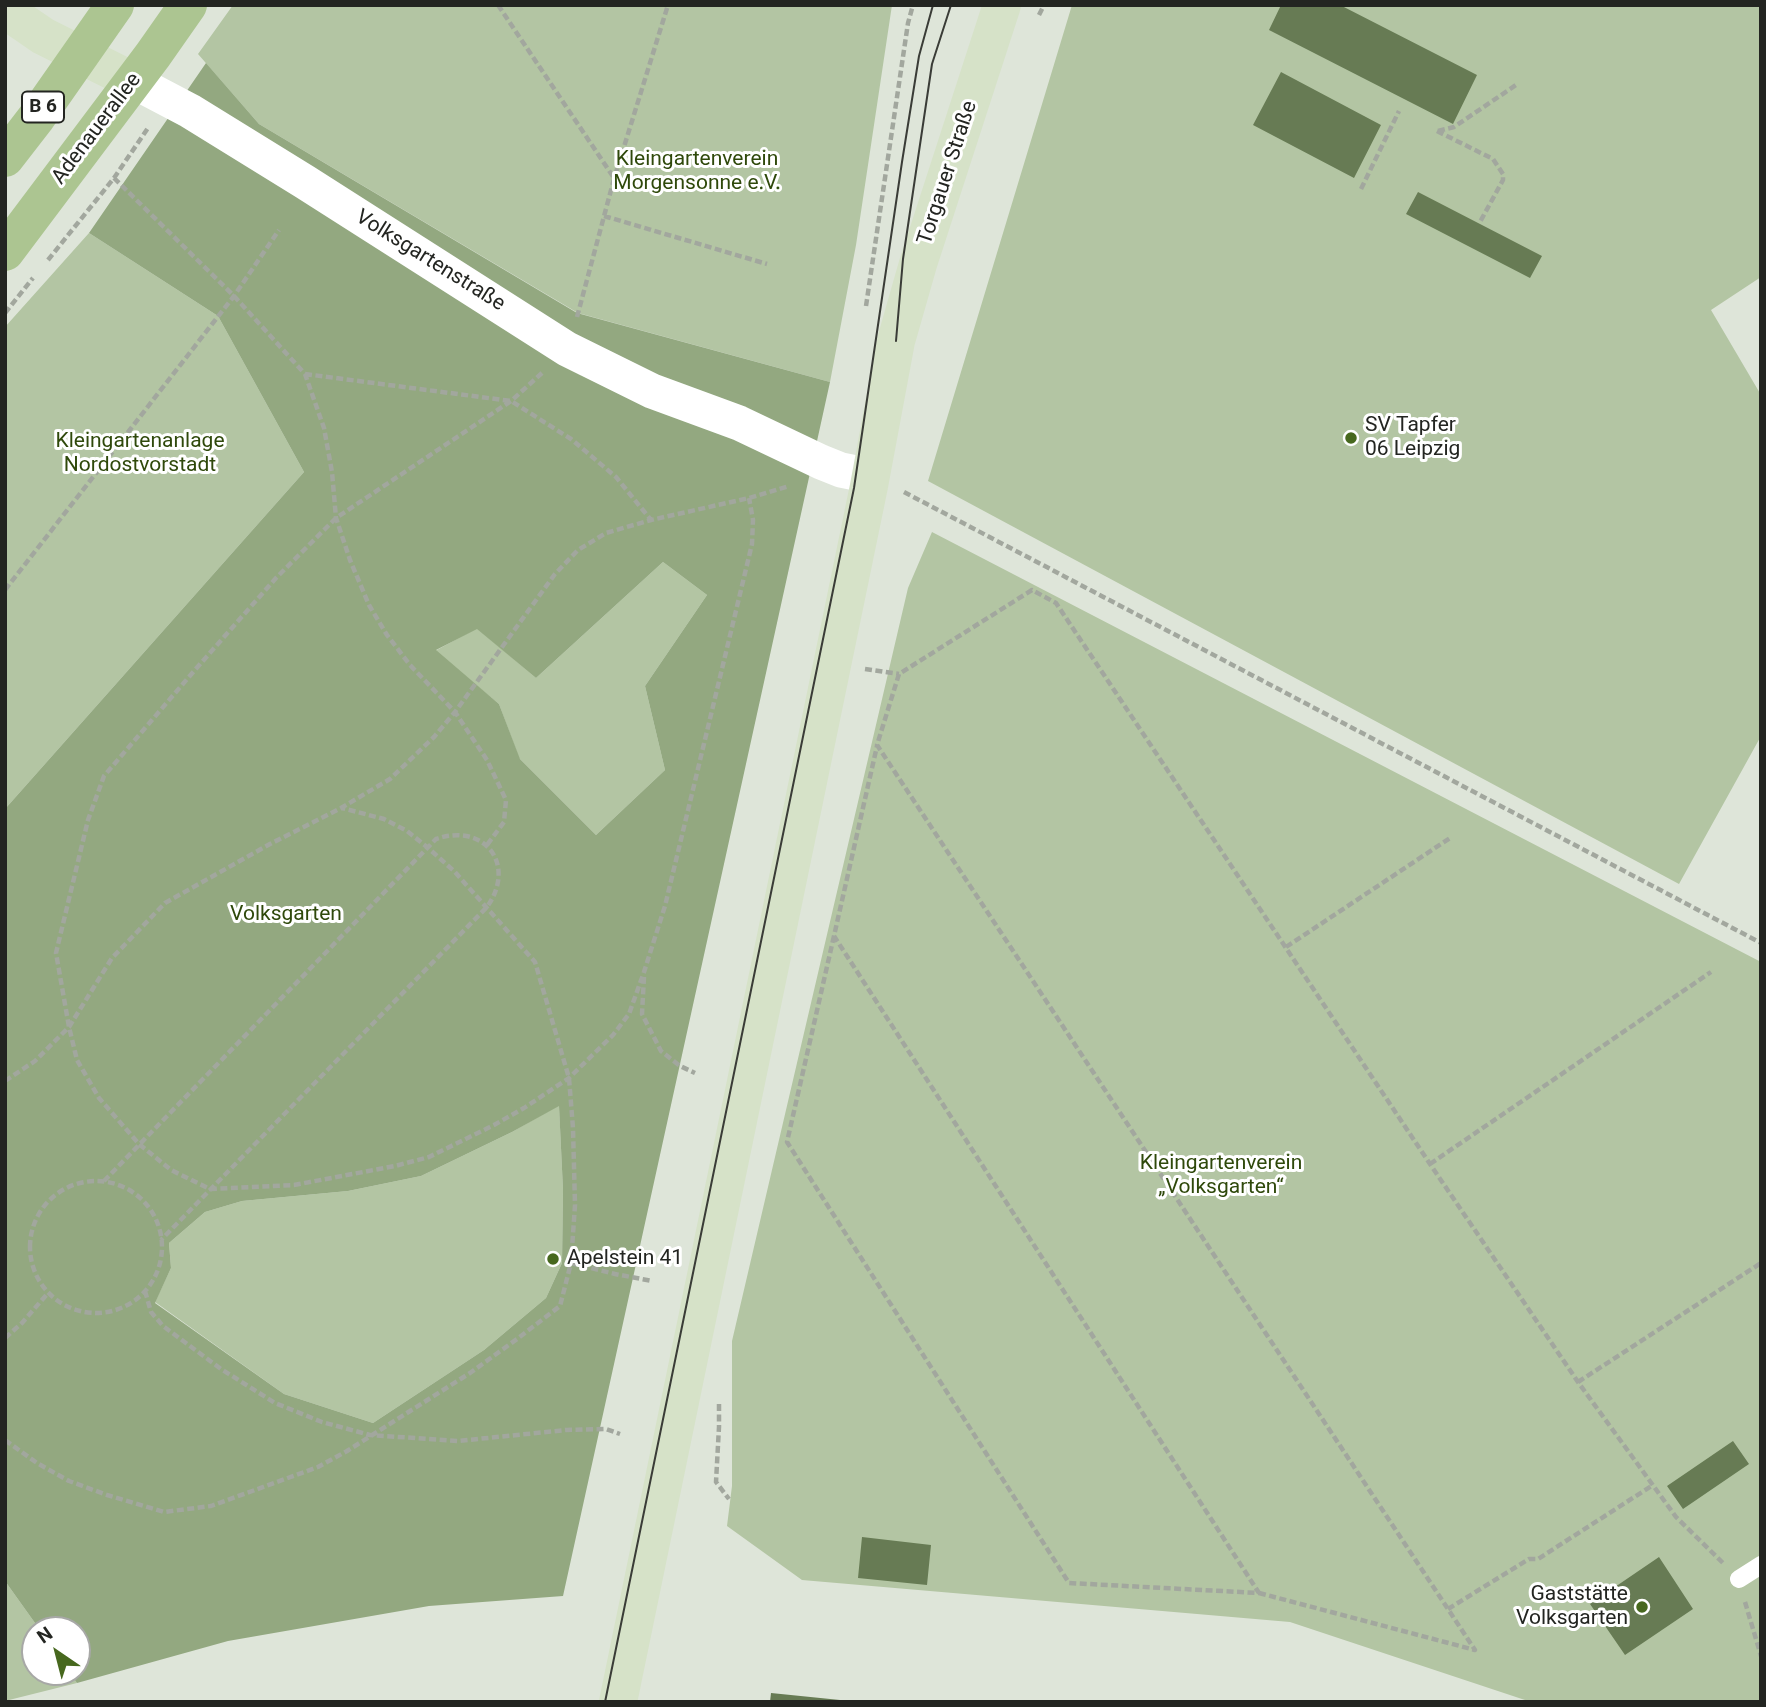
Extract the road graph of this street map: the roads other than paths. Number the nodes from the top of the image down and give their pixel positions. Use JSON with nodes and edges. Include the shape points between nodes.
{"nodes":[{"id":1,"x":115,"y":5,"type":"edge"},
{"id":2,"x":188,"y":5,"type":"edge"},
{"id":3,"x":1002,"y":5,"type":"edge"},
{"id":4,"x":5,"y":10,"type":"edge"},
{"id":5,"x":79,"y":55,"type":"junction"},
{"id":6,"x":133,"y":81,"type":"junction"},
{"id":7,"x":5,"y":158,"type":"edge"},
{"id":8,"x":5,"y":252,"type":"edge"},
{"id":9,"x":856,"y":473,"type":"junction"},
{"id":10,"x":1761,"y":1565,"type":"edge"},
{"id":11,"x":1739,"y":1579,"type":"road end"},
{"id":12,"x":618,"y":1702,"type":"edge"}],
"edges":[{"from":1,"to":5,"type":"main road","number":"B 6"},
{"from":2,"to":6,"type":"main road","name":"Adenauerallee","number":"B 6"},
{"from":3,"to":9,"type":"main road","name":"Torgauer Straße"},
{"from":4,"to":5,"type":"main road","name":"Volksgartenstraße"},
{"from":5,"to":6,"type":"main road","name":"Volksgartenstraße"},
{"from":5,"to":7,"type":"main road","number":"B 6"},
{"from":6,"to":8,"type":"main road","name":"Adenauerallee","number":"B 6"},
{"from":6,"to":9,"type":"street","name":"Volksgartenstraße","via":[[305,182],[567,349],[652,391]]},
{"from":9,"to":12,"type":"main road","name":"Torgauer Straße"},
{"from":10,"to":11,"type":"lane"}]}
